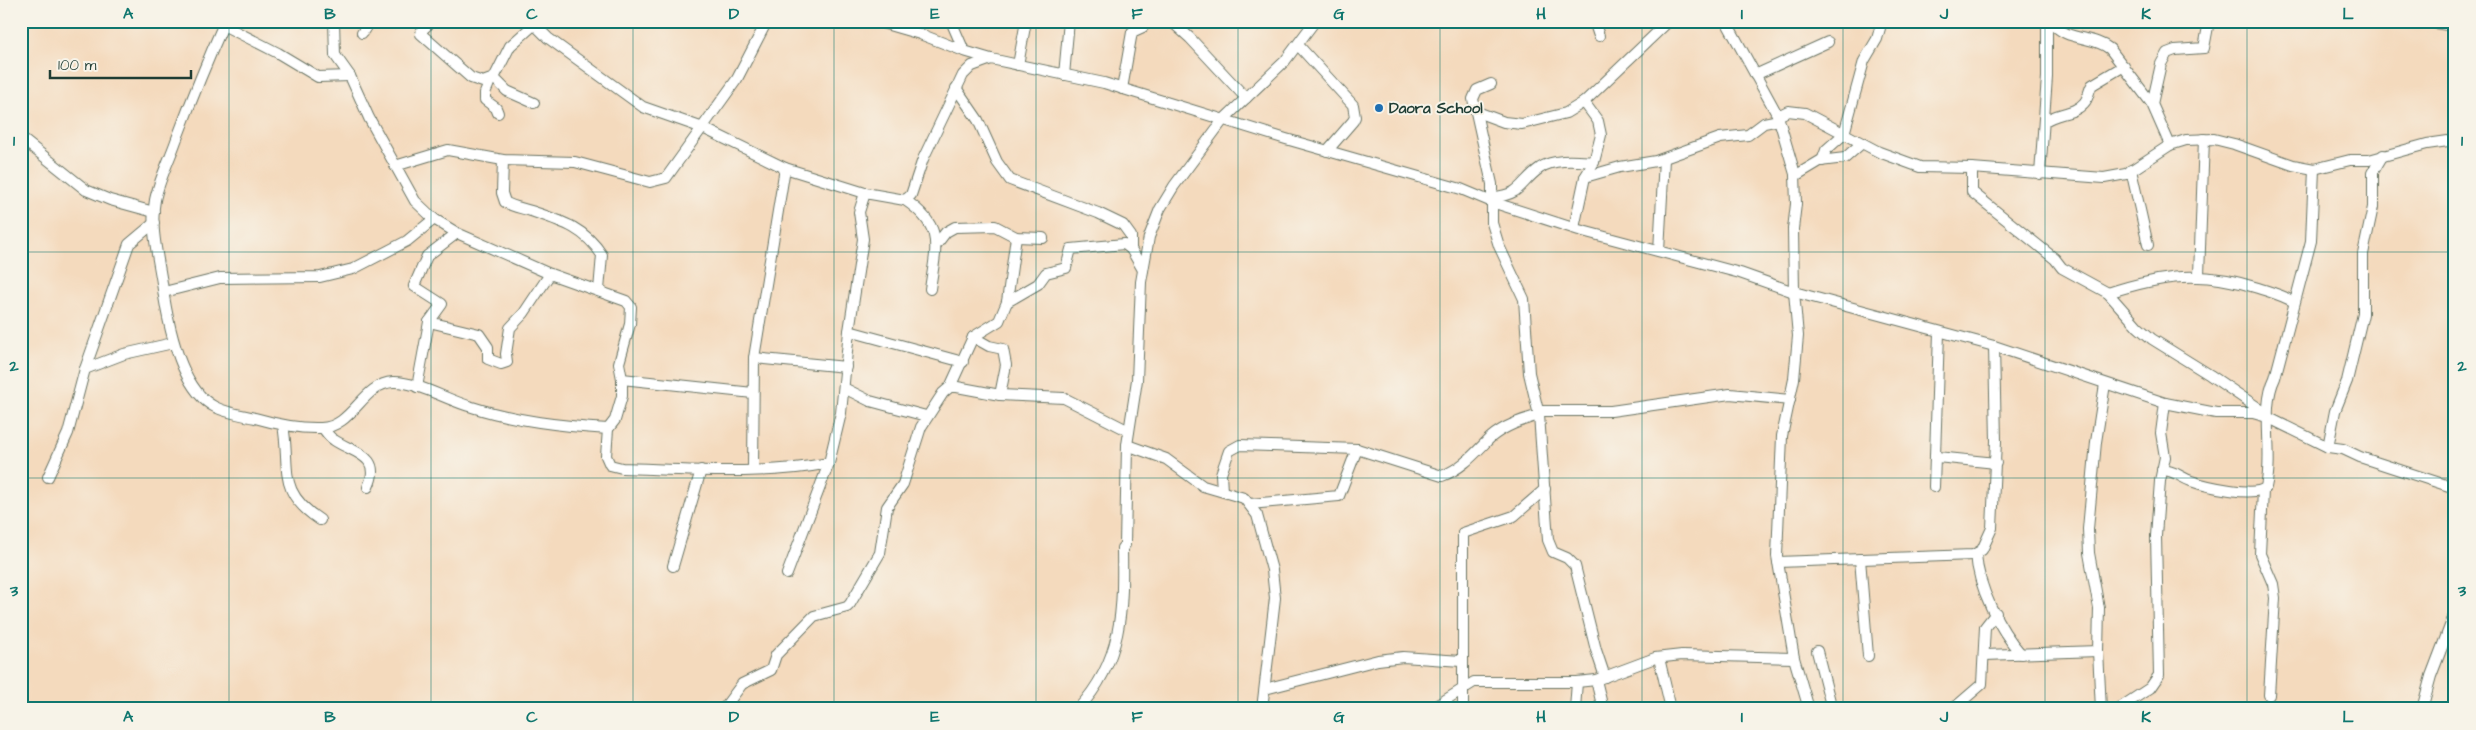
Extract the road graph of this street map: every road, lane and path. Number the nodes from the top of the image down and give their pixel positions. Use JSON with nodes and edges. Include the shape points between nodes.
{"nodes":[{"id":1,"x":334,"y":21,"type":"edge"},
{"id":2,"x":370,"y":21,"type":"edge"},
{"id":3,"x":432,"y":21,"type":"edge"},
{"id":4,"x":767,"y":21,"type":"edge"},
{"id":5,"x":875,"y":21,"type":"edge"},
{"id":6,"x":951,"y":21,"type":"edge"},
{"id":7,"x":1026,"y":21,"type":"edge"},
{"id":8,"x":1069,"y":21,"type":"edge"},
{"id":9,"x":1144,"y":21,"type":"edge"},
{"id":10,"x":1171,"y":21,"type":"edge"},
{"id":11,"x":1315,"y":21,"type":"edge"},
{"id":12,"x":1594,"y":21,"type":"edge"},
{"id":13,"x":1669,"y":21,"type":"edge"},
{"id":14,"x":1726,"y":21,"type":"edge"},
{"id":15,"x":1882,"y":21,"type":"edge"},
{"id":16,"x":2047,"y":21,"type":"edge"},
{"id":17,"x":2051,"y":21,"type":"edge"},
{"id":18,"x":2209,"y":21,"type":"edge"},
{"id":19,"x":2420,"y":21,"type":"edge"},
{"id":20,"x":224,"y":23,"type":"edge"},
{"id":21,"x":537,"y":23,"type":"edge"},
{"id":22,"x":2455,"y":26,"type":"edge"},
{"id":23,"x":362,"y":33,"type":"dead end"},
{"id":24,"x":1599,"y":36,"type":"dead end"},
{"id":25,"x":1828,"y":42,"type":"dead end"},
{"id":26,"x":1298,"y":45,"type":"junction"},
{"id":27,"x":964,"y":51,"type":"junction"},
{"id":28,"x":990,"y":59,"type":"junction"},
{"id":29,"x":1018,"y":65,"type":"junction"},
{"id":30,"x":2124,"y":66,"type":"junction"},
{"id":31,"x":1064,"y":75,"type":"junction"},
{"id":32,"x":1755,"y":75,"type":"junction"},
{"id":33,"x":350,"y":76,"type":"junction"},
{"id":34,"x":492,"y":80,"type":"junction"},
{"id":35,"x":1492,"y":84,"type":"dead end"},
{"id":36,"x":956,"y":88,"type":"junction"},
{"id":37,"x":1122,"y":89,"type":"junction"},
{"id":38,"x":1246,"y":98,"type":"junction"},
{"id":39,"x":1584,"y":102,"type":"junction"},
{"id":40,"x":534,"y":103,"type":"dead end"},
{"id":41,"x":2152,"y":104,"type":"junction"},
{"id":42,"x":1477,"y":112,"type":"junction"},
{"id":43,"x":498,"y":113,"type":"dead end"},
{"id":44,"x":1779,"y":118,"type":"junction"},
{"id":45,"x":1223,"y":120,"type":"junction"},
{"id":46,"x":2044,"y":122,"type":"junction"},
{"id":47,"x":703,"y":128,"type":"junction"},
{"id":48,"x":1844,"y":134,"type":"junction"},
{"id":49,"x":21,"y":138,"type":"edge"},
{"id":50,"x":2204,"y":139,"type":"junction"},
{"id":51,"x":2455,"y":140,"type":"edge"},
{"id":52,"x":1862,"y":143,"type":"junction"},
{"id":53,"x":2170,"y":145,"type":"junction"},
{"id":54,"x":1327,"y":151,"type":"junction"},
{"id":55,"x":2383,"y":155,"type":"junction"},
{"id":56,"x":1664,"y":159,"type":"junction"},
{"id":57,"x":504,"y":160,"type":"junction"},
{"id":58,"x":1822,"y":161,"type":"junction"},
{"id":59,"x":1594,"y":162,"type":"junction"},
{"id":60,"x":395,"y":166,"type":"junction"},
{"id":61,"x":785,"y":168,"type":"junction"},
{"id":62,"x":1972,"y":168,"type":"junction"},
{"id":63,"x":2131,"y":170,"type":"junction"},
{"id":64,"x":2314,"y":170,"type":"junction"},
{"id":65,"x":2040,"y":174,"type":"junction"},
{"id":66,"x":1795,"y":176,"type":"junction"},
{"id":67,"x":1585,"y":178,"type":"junction"},
{"id":68,"x":865,"y":193,"type":"junction"},
{"id":69,"x":1492,"y":199,"type":"junction"},
{"id":70,"x":905,"y":200,"type":"junction"},
{"id":71,"x":154,"y":212,"type":"junction"},
{"id":72,"x":434,"y":219,"type":"junction"},
{"id":73,"x":154,"y":223,"type":"junction"},
{"id":74,"x":1574,"y":228,"type":"junction"},
{"id":75,"x":457,"y":232,"type":"junction"},
{"id":76,"x":1016,"y":237,"type":"junction"},
{"id":77,"x":1043,"y":238,"type":"dead end"},
{"id":78,"x":936,"y":245,"type":"junction"},
{"id":79,"x":2148,"y":245,"type":"dead end"},
{"id":80,"x":1131,"y":250,"type":"junction"},
{"id":81,"x":1659,"y":252,"type":"junction"},
{"id":82,"x":1142,"y":270,"type":"junction"},
{"id":83,"x":550,"y":274,"type":"junction"},
{"id":84,"x":2199,"y":275,"type":"junction"},
{"id":85,"x":930,"y":289,"type":"dead end"},
{"id":86,"x":599,"y":290,"type":"junction"},
{"id":87,"x":164,"y":292,"type":"junction"},
{"id":88,"x":1794,"y":292,"type":"junction"},
{"id":89,"x":2108,"y":292,"type":"junction"},
{"id":90,"x":1007,"y":302,"type":"junction"},
{"id":91,"x":2294,"y":302,"type":"junction"},
{"id":92,"x":430,"y":322,"type":"junction"},
{"id":93,"x":849,"y":331,"type":"junction"},
{"id":94,"x":1939,"y":332,"type":"junction"},
{"id":95,"x":973,"y":337,"type":"junction"},
{"id":96,"x":173,"y":343,"type":"junction"},
{"id":97,"x":1994,"y":346,"type":"junction"},
{"id":98,"x":754,"y":358,"type":"junction"},
{"id":99,"x":963,"y":362,"type":"junction"},
{"id":100,"x":846,"y":368,"type":"junction"},
{"id":101,"x":85,"y":369,"type":"junction"},
{"id":102,"x":622,"y":379,"type":"junction"},
{"id":103,"x":2105,"y":384,"type":"junction"},
{"id":104,"x":417,"y":387,"type":"junction"},
{"id":105,"x":950,"y":387,"type":"junction"},
{"id":106,"x":844,"y":388,"type":"junction"},
{"id":107,"x":753,"y":394,"type":"junction"},
{"id":108,"x":1000,"y":396,"type":"junction"},
{"id":109,"x":1790,"y":400,"type":"junction"},
{"id":110,"x":2165,"y":403,"type":"junction"},
{"id":111,"x":1539,"y":413,"type":"junction"},
{"id":112,"x":926,"y":416,"type":"junction"},
{"id":113,"x":2268,"y":416,"type":"junction"},
{"id":114,"x":283,"y":425,"type":"junction"},
{"id":115,"x":323,"y":428,"type":"junction"},
{"id":116,"x":608,"y":429,"type":"junction"},
{"id":117,"x":1129,"y":430,"type":"junction"},
{"id":118,"x":1127,"y":445,"type":"junction"},
{"id":119,"x":2328,"y":447,"type":"junction"},
{"id":120,"x":1357,"y":449,"type":"junction"},
{"id":121,"x":1937,"y":457,"type":"junction"},
{"id":122,"x":829,"y":463,"type":"junction"},
{"id":123,"x":1996,"y":463,"type":"junction"},
{"id":124,"x":753,"y":469,"type":"junction"},
{"id":125,"x":701,"y":470,"type":"junction"},
{"id":126,"x":2162,"y":470,"type":"junction"},
{"id":127,"x":48,"y":477,"type":"dead end"},
{"id":128,"x":2454,"y":484,"type":"edge"},
{"id":129,"x":368,"y":487,"type":"dead end"},
{"id":130,"x":1934,"y":487,"type":"dead end"},
{"id":131,"x":1545,"y":489,"type":"junction"},
{"id":132,"x":2263,"y":490,"type":"junction"},
{"id":133,"x":1222,"y":491,"type":"junction"},
{"id":134,"x":1250,"y":504,"type":"junction"},
{"id":135,"x":320,"y":520,"type":"dead end"},
{"id":136,"x":1976,"y":554,"type":"junction"},
{"id":137,"x":1860,"y":559,"type":"junction"},
{"id":138,"x":1778,"y":562,"type":"junction"},
{"id":139,"x":674,"y":566,"type":"dead end"},
{"id":140,"x":787,"y":574,"type":"dead end"},
{"id":141,"x":1996,"y":613,"type":"junction"},
{"id":142,"x":2455,"y":613,"type":"edge"},
{"id":143,"x":1817,"y":651,"type":"dead end"},
{"id":144,"x":2098,"y":651,"type":"junction"},
{"id":145,"x":2021,"y":654,"type":"junction"},
{"id":146,"x":1985,"y":655,"type":"junction"},
{"id":147,"x":1868,"y":656,"type":"dead end"},
{"id":148,"x":1659,"y":658,"type":"junction"},
{"id":149,"x":1794,"y":658,"type":"junction"},
{"id":150,"x":1461,"y":661,"type":"junction"},
{"id":151,"x":1601,"y":678,"type":"junction"},
{"id":152,"x":1578,"y":682,"type":"junction"},
{"id":153,"x":1264,"y":689,"type":"junction"},
{"id":154,"x":1462,"y":689,"type":"junction"},
{"id":155,"x":2269,"y":695,"type":"dead end"},
{"id":156,"x":725,"y":707,"type":"dead end"},
{"id":157,"x":1078,"y":709,"type":"edge"},
{"id":158,"x":1262,"y":709,"type":"edge"},
{"id":159,"x":1432,"y":709,"type":"edge"},
{"id":160,"x":1463,"y":709,"type":"edge"},
{"id":161,"x":1575,"y":709,"type":"edge"},
{"id":162,"x":1603,"y":709,"type":"edge"},
{"id":163,"x":1671,"y":709,"type":"edge"},
{"id":164,"x":1809,"y":709,"type":"edge"},
{"id":165,"x":1832,"y":709,"type":"edge"},
{"id":166,"x":1953,"y":709,"type":"edge"},
{"id":167,"x":2101,"y":709,"type":"edge"},
{"id":168,"x":2118,"y":709,"type":"edge"},
{"id":169,"x":2422,"y":709,"type":"edge"}],
"edges":[{"from":1,"to":33,"type":"street","via":[[335,55]]},
{"from":2,"to":23,"type":"street"},
{"from":3,"to":34,"type":"street","via":[[421,31],[422,35],[471,78],[483,82]]},
{"from":4,"to":47,"type":"street","via":[[738,79]]},
{"from":5,"to":27,"type":"street"},
{"from":6,"to":27,"type":"street"},
{"from":7,"to":29,"type":"street"},
{"from":8,"to":31,"type":"street"},
{"from":9,"to":37,"type":"street","via":[[1143,27],[1132,32]]},
{"from":10,"to":38,"type":"street"},
{"from":11,"to":26,"type":"street"},
{"from":12,"to":24,"type":"street"},
{"from":13,"to":39,"type":"street"},
{"from":14,"to":32,"type":"street"},
{"from":15,"to":48,"type":"street","via":[[1878,39],[1864,60]]},
{"from":16,"to":46,"type":"street"},
{"from":17,"to":30,"type":"street","via":[[2073,37],[2106,46]]},
{"from":18,"to":41,"type":"street","via":[[2204,48],[2167,53],[2161,64]]},
{"from":19,"to":22,"type":"street"},
{"from":20,"to":33,"type":"street","via":[[318,76]]},
{"from":20,"to":71,"type":"street","via":[[189,103],[158,188]]},
{"from":21,"to":34,"type":"street","via":[[510,46]]},
{"from":21,"to":47,"type":"street","via":[[548,38],[635,102]]},
{"from":25,"to":32,"type":"street"},
{"from":26,"to":38,"type":"street"},
{"from":26,"to":54,"type":"street","via":[[1353,105],[1353,121]]},
{"from":27,"to":28,"type":"street"},
{"from":28,"to":29,"type":"street"},
{"from":28,"to":36,"type":"street","via":[[968,68]]},
{"from":29,"to":31,"type":"street"},
{"from":30,"to":41,"type":"street"},
{"from":30,"to":46,"type":"street","via":[[2092,85],[2080,107],[2052,115]]},
{"from":31,"to":37,"type":"street"},
{"from":32,"to":44,"type":"street"},
{"from":33,"to":60,"type":"street"},
{"from":34,"to":40,"type":"street"},
{"from":34,"to":43,"type":"street","via":[[484,100]]},
{"from":35,"to":42,"type":"street","via":[[1477,90],[1473,96]]},
{"from":36,"to":70,"type":"street","via":[[923,159],[911,195]]},
{"from":36,"to":80,"type":"street","via":[[978,120],[997,162],[1010,180],[1123,225],[1131,236]]},
{"from":37,"to":45,"type":"street"},
{"from":38,"to":45,"type":"street"},
{"from":39,"to":42,"type":"street","via":[[1566,113],[1522,124],[1504,122]]},
{"from":39,"to":59,"type":"street","via":[[1601,130]]},
{"from":41,"to":53,"type":"street"},
{"from":42,"to":69,"type":"street"},
{"from":44,"to":48,"type":"street","via":[[1788,111],[1796,111]]},
{"from":44,"to":56,"type":"street","via":[[1764,123],[1748,135],[1720,138]]},
{"from":44,"to":66,"type":"street"},
{"from":45,"to":54,"type":"street"},
{"from":45,"to":82,"type":"street","via":[[1160,209],[1149,237]]},
{"from":46,"to":65,"type":"street"},
{"from":47,"to":57,"type":"street","via":[[666,178],[659,182],[575,162]]},
{"from":47,"to":61,"type":"street"},
{"from":48,"to":52,"type":"street"},
{"from":48,"to":58,"type":"street","via":[[1826,150]]},
{"from":49,"to":71,"type":"street","via":[[86,190]]},
{"from":50,"to":53,"type":"street"},
{"from":50,"to":64,"type":"street","via":[[2234,144]]},
{"from":50,"to":84,"type":"street"},
{"from":51,"to":55,"type":"street"},
{"from":52,"to":58,"type":"street","via":[[1845,158]]},
{"from":52,"to":62,"type":"street","via":[[1920,166]]},
{"from":53,"to":63,"type":"street"},
{"from":54,"to":69,"type":"street"},
{"from":55,"to":64,"type":"street"},
{"from":55,"to":119,"type":"street","via":[[2373,172],[2373,207],[2363,254],[2363,314]]},
{"from":56,"to":67,"type":"street","via":[[1620,167]]},
{"from":56,"to":81,"type":"street"},
{"from":57,"to":60,"type":"street","via":[[448,150]]},
{"from":57,"to":86,"type":"street","via":[[502,193],[505,202],[566,224],[589,238],[602,255]]},
{"from":58,"to":66,"type":"street"},
{"from":59,"to":67,"type":"street"},
{"from":59,"to":69,"type":"street","via":[[1547,164],[1513,194]]},
{"from":60,"to":72,"type":"street","via":[[415,201]]},
{"from":61,"to":68,"type":"street"},
{"from":61,"to":98,"type":"street"},
{"from":62,"to":65,"type":"street"},
{"from":62,"to":89,"type":"street","via":[[1972,192],[2062,268]]},
{"from":63,"to":65,"type":"street","via":[[2117,177],[2104,178]]},
{"from":63,"to":79,"type":"street"},
{"from":64,"to":91,"type":"street","via":[[2311,240]]},
{"from":66,"to":88,"type":"street"},
{"from":67,"to":74,"type":"street"},
{"from":68,"to":70,"type":"street"},
{"from":68,"to":93,"type":"street","via":[[859,212],[863,239]]},
{"from":69,"to":74,"type":"street"},
{"from":69,"to":111,"type":"street","via":[[1492,223],[1497,239],[1524,299],[1529,373]]},
{"from":70,"to":78,"type":"street","via":[[920,211],[934,231]]},
{"from":71,"to":73,"type":"street"},
{"from":72,"to":75,"type":"street"},
{"from":72,"to":87,"type":"street","via":[[407,241],[353,269],[320,276],[220,278]]},
{"from":73,"to":87,"type":"street"},
{"from":73,"to":101,"type":"street","via":[[129,244]]},
{"from":74,"to":81,"type":"street"},
{"from":75,"to":83,"type":"street"},
{"from":75,"to":92,"type":"street","via":[[427,256],[414,286],[441,302],[442,306]]},
{"from":76,"to":77,"type":"street"},
{"from":76,"to":78,"type":"street","via":[[995,226],[955,227],[946,232]]},
{"from":76,"to":90,"type":"street"},
{"from":78,"to":85,"type":"street"},
{"from":80,"to":82,"type":"street"},
{"from":80,"to":90,"type":"street","via":[[1118,243],[1071,249],[1066,268],[1046,273],[1038,284]]},
{"from":81,"to":88,"type":"street","via":[[1740,273]]},
{"from":82,"to":117,"type":"street","via":[[1137,380]]},
{"from":83,"to":86,"type":"street"},
{"from":83,"to":92,"type":"street","via":[[510,328],[507,362],[501,364],[488,358],[488,347],[479,334]]},
{"from":84,"to":89,"type":"street","via":[[2155,279]]},
{"from":84,"to":91,"type":"street","via":[[2241,282]]},
{"from":86,"to":102,"type":"street","via":[[626,301],[631,307],[630,324],[619,363]]},
{"from":87,"to":96,"type":"street"},
{"from":88,"to":94,"type":"street"},
{"from":88,"to":109,"type":"street","via":[[1798,336]]},
{"from":89,"to":113,"type":"street","via":[[2152,339],[2210,374]]},
{"from":90,"to":95,"type":"street","via":[[999,320]]},
{"from":91,"to":113,"type":"street","via":[[2270,388]]},
{"from":92,"to":104,"type":"street"},
{"from":93,"to":99,"type":"street"},
{"from":93,"to":100,"type":"street"},
{"from":94,"to":97,"type":"street"},
{"from":94,"to":121,"type":"street"},
{"from":95,"to":99,"type":"street"},
{"from":95,"to":108,"type":"street","via":[[989,346],[1003,348],[1006,365]]},
{"from":96,"to":101,"type":"street","via":[[124,354]]},
{"from":96,"to":114,"type":"street","via":[[182,366],[206,401],[228,412]]},
{"from":97,"to":103,"type":"street"},
{"from":97,"to":123,"type":"street"},
{"from":98,"to":100,"type":"street"},
{"from":98,"to":107,"type":"street"},
{"from":99,"to":105,"type":"street"},
{"from":100,"to":106,"type":"street"},
{"from":101,"to":127,"type":"street","via":[[68,433]]},
{"from":102,"to":107,"type":"street"},
{"from":102,"to":116,"type":"street","via":[[616,420]]},
{"from":103,"to":110,"type":"street"},
{"from":103,"to":144,"type":"street","via":[[2088,529],[2099,608]]},
{"from":104,"to":115,"type":"street","via":[[403,383],[382,384],[346,418]]},
{"from":104,"to":116,"type":"street","via":[[473,408],[509,416]]},
{"from":105,"to":108,"type":"street"},
{"from":105,"to":112,"type":"street"},
{"from":106,"to":112,"type":"street","via":[[870,401]]},
{"from":106,"to":122,"type":"street"},
{"from":107,"to":124,"type":"street"},
{"from":108,"to":117,"type":"street","via":[[1064,398]]},
{"from":109,"to":111,"type":"street","via":[[1730,394],[1611,411]]},
{"from":109,"to":138,"type":"street","via":[[1782,436]]},
{"from":110,"to":113,"type":"street","via":[[2216,413]]},
{"from":110,"to":126,"type":"street","via":[[2161,433],[2165,457]]},
{"from":111,"to":120,"type":"street","via":[[1505,428],[1474,457],[1444,476]]},
{"from":111,"to":131,"type":"street"},
{"from":112,"to":156,"type":"street","via":[[903,484],[888,507],[880,553],[850,604],[814,616],[776,655],[771,670],[742,684]]},
{"from":113,"to":119,"type":"street"},
{"from":113,"to":132,"type":"street","via":[[2270,471]]},
{"from":114,"to":115,"type":"street"},
{"from":114,"to":135,"type":"street","via":[[291,494],[306,511]]},
{"from":115,"to":129,"type":"street","via":[[332,439],[364,455],[369,461],[372,471]]},
{"from":116,"to":125,"type":"street","via":[[606,456],[613,467]]},
{"from":117,"to":118,"type":"street"},
{"from":118,"to":133,"type":"street","via":[[1166,459],[1203,486]]},
{"from":118,"to":157,"type":"street","via":[[1121,624],[1110,659]]},
{"from":119,"to":128,"type":"street"},
{"from":120,"to":133,"type":"street","via":[[1240,445],[1229,451],[1221,474]]},
{"from":120,"to":134,"type":"street","via":[[1338,496]]},
{"from":121,"to":123,"type":"street"},
{"from":121,"to":130,"type":"street"},
{"from":122,"to":124,"type":"street"},
{"from":122,"to":140,"type":"street"},
{"from":123,"to":136,"type":"street","via":[[1992,528],[1984,546]]},
{"from":124,"to":125,"type":"street"},
{"from":125,"to":139,"type":"street"},
{"from":126,"to":132,"type":"street","via":[[2170,470],[2191,481],[2213,487]]},
{"from":126,"to":168,"type":"street","via":[[2156,536],[2158,676],[2150,688]]},
{"from":131,"to":150,"type":"street","via":[[1514,516],[1463,533]]},
{"from":131,"to":151,"type":"street","via":[[1550,546],[1553,552],[1576,566]]},
{"from":132,"to":155,"type":"street","via":[[2260,554],[2273,584],[2275,598]]},
{"from":133,"to":134,"type":"street","via":[[1235,494]]},
{"from":134,"to":153,"type":"street","via":[[1262,527],[1274,584],[1274,613]]},
{"from":136,"to":137,"type":"street"},
{"from":136,"to":141,"type":"street","via":[[1978,575]]},
{"from":137,"to":138,"type":"street"},
{"from":137,"to":147,"type":"street"},
{"from":138,"to":149,"type":"street"},
{"from":141,"to":145,"type":"street"},
{"from":141,"to":146,"type":"street","via":[[1985,627]]},
{"from":142,"to":169,"type":"street"},
{"from":143,"to":165,"type":"street"},
{"from":144,"to":145,"type":"street"},
{"from":144,"to":167,"type":"street"},
{"from":145,"to":146,"type":"street"},
{"from":146,"to":166,"type":"street","via":[[1982,684]]},
{"from":148,"to":149,"type":"street","via":[[1682,655]]},
{"from":148,"to":151,"type":"street"},
{"from":148,"to":163,"type":"street"},
{"from":149,"to":164,"type":"street"},
{"from":150,"to":153,"type":"street","via":[[1403,657],[1378,660]]},
{"from":150,"to":154,"type":"street"},
{"from":151,"to":152,"type":"street"},
{"from":151,"to":162,"type":"street"},
{"from":152,"to":154,"type":"street","via":[[1480,681]]},
{"from":152,"to":161,"type":"street"},
{"from":153,"to":158,"type":"street"},
{"from":154,"to":159,"type":"street"},
{"from":154,"to":160,"type":"street"}]}
